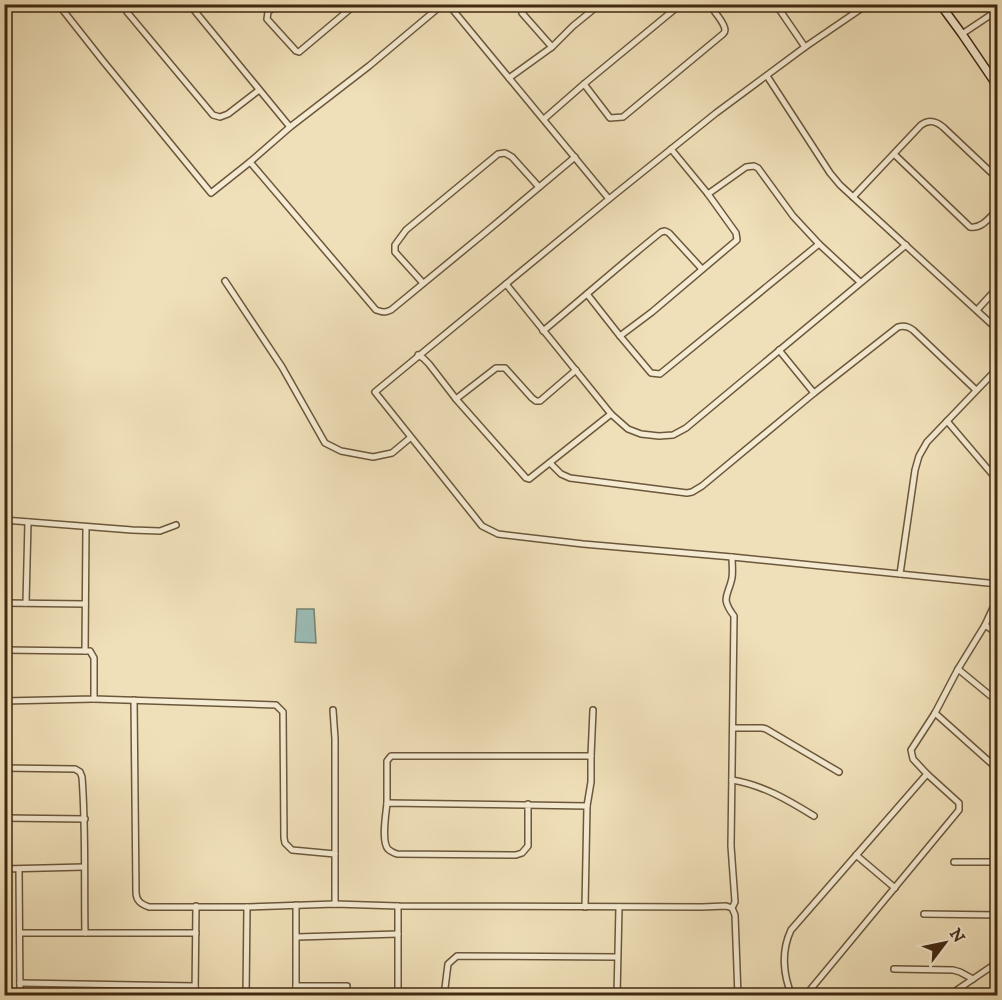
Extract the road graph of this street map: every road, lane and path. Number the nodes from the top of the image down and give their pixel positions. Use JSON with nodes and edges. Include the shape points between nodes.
{"nodes":[{"id":1,"x":58,"y":4,"type":"edge"},
{"id":2,"x":128,"y":4,"type":"edge"},
{"id":3,"x":189,"y":4,"type":"edge"},
{"id":4,"x":200,"y":4,"type":"edge"},
{"id":5,"x":278,"y":4,"type":"edge"},
{"id":6,"x":356,"y":4,"type":"edge"},
{"id":7,"x":443,"y":4,"type":"edge"},
{"id":8,"x":448,"y":4,"type":"edge"},
{"id":9,"x":523,"y":4,"type":"edge"},
{"id":10,"x":600,"y":4,"type":"edge"},
{"id":11,"x":681,"y":4,"type":"edge"},
{"id":12,"x":708,"y":4,"type":"edge"},
{"id":13,"x":778,"y":4,"type":"edge"},
{"id":14,"x":868,"y":4,"type":"edge"},
{"id":15,"x":940,"y":4,"type":"edge"},
{"id":16,"x":193,"y":10,"type":"junction"},
{"id":17,"x":998,"y":10,"type":"edge"},
{"id":18,"x":962,"y":34,"type":"junction"},
{"id":19,"x":552,"y":47,"type":"junction"},
{"id":20,"x":805,"y":47,"type":"junction"},
{"id":21,"x":767,"y":76,"type":"junction"},
{"id":22,"x":509,"y":78,"type":"junction"},
{"id":23,"x":584,"y":84,"type":"junction"},
{"id":24,"x":998,"y":87,"type":"edge"},
{"id":25,"x":259,"y":90,"type":"junction"},
{"id":26,"x":544,"y":119,"type":"junction"},
{"id":27,"x":290,"y":127,"type":"junction"},
{"id":28,"x":671,"y":149,"type":"junction"},
{"id":29,"x":894,"y":154,"type":"junction"},
{"id":30,"x":575,"y":157,"type":"junction"},
{"id":31,"x":250,"y":162,"type":"junction"},
{"id":32,"x":998,"y":179,"type":"edge"},
{"id":33,"x":538,"y":187,"type":"junction"},
{"id":34,"x":708,"y":194,"type":"junction"},
{"id":35,"x":853,"y":197,"type":"junction"},
{"id":36,"x":609,"y":199,"type":"junction"},
{"id":37,"x":998,"y":209,"type":"edge"},
{"id":38,"x":819,"y":244,"type":"junction"},
{"id":39,"x":906,"y":245,"type":"junction"},
{"id":40,"x":702,"y":269,"type":"junction"},
{"id":41,"x":225,"y":281,"type":"dead end"},
{"id":42,"x":860,"y":282,"type":"junction"},
{"id":43,"x":423,"y":283,"type":"junction"},
{"id":44,"x":506,"y":284,"type":"junction"},
{"id":45,"x":998,"y":287,"type":"edge"},
{"id":46,"x":588,"y":294,"type":"junction"},
{"id":47,"x":976,"y":310,"type":"junction"},
{"id":48,"x":998,"y":330,"type":"edge"},
{"id":49,"x":543,"y":331,"type":"junction"},
{"id":50,"x":620,"y":336,"type":"junction"},
{"id":51,"x":779,"y":350,"type":"junction"},
{"id":52,"x":418,"y":356,"type":"junction"},
{"id":53,"x":998,"y":368,"type":"edge"},
{"id":54,"x":576,"y":370,"type":"junction"},
{"id":55,"x":976,"y":390,"type":"junction"},
{"id":56,"x":814,"y":393,"type":"junction"},
{"id":57,"x":456,"y":399,"type":"junction"},
{"id":58,"x":611,"y":414,"type":"junction"},
{"id":59,"x":947,"y":422,"type":"junction"},
{"id":60,"x":410,"y":438,"type":"junction"},
{"id":61,"x":550,"y":463,"type":"junction"},
{"id":62,"x":998,"y":481,"type":"edge"},
{"id":63,"x":4,"y":520,"type":"edge"},
{"id":64,"x":28,"y":522,"type":"junction"},
{"id":65,"x":176,"y":525,"type":"dead end"},
{"id":66,"x":86,"y":528,"type":"junction"},
{"id":67,"x":732,"y":557,"type":"junction"},
{"id":68,"x":900,"y":574,"type":"junction"},
{"id":69,"x":998,"y":584,"type":"edge"},
{"id":70,"x":998,"y":597,"type":"edge"},
{"id":71,"x":4,"y":603,"type":"edge"},
{"id":72,"x":26,"y":603,"type":"junction"},
{"id":73,"x":85,"y":604,"type":"junction"},
{"id":74,"x":985,"y":625,"type":"junction"},
{"id":75,"x":998,"y":634,"type":"edge"},
{"id":76,"x":4,"y":650,"type":"edge"},
{"id":77,"x":85,"y":651,"type":"junction"},
{"id":78,"x":958,"y":669,"type":"junction"},
{"id":79,"x":94,"y":699,"type":"junction"},
{"id":80,"x":134,"y":700,"type":"junction"},
{"id":81,"x":4,"y":701,"type":"edge"},
{"id":82,"x":998,"y":702,"type":"edge"},
{"id":83,"x":333,"y":710,"type":"dead end"},
{"id":84,"x":593,"y":710,"type":"dead end"},
{"id":85,"x":935,"y":712,"type":"junction"},
{"id":86,"x":733,"y":728,"type":"junction"},
{"id":87,"x":591,"y":756,"type":"junction"},
{"id":88,"x":998,"y":764,"type":"edge"},
{"id":89,"x":4,"y":768,"type":"edge"},
{"id":90,"x":838,"y":772,"type":"dead end"},
{"id":91,"x":927,"y":774,"type":"junction"},
{"id":92,"x":732,"y":780,"type":"junction"},
{"id":93,"x":387,"y":803,"type":"junction"},
{"id":94,"x":528,"y":804,"type":"junction"},
{"id":95,"x":587,"y":806,"type":"junction"},
{"id":96,"x":814,"y":816,"type":"dead end"},
{"id":97,"x":4,"y":818,"type":"edge"},
{"id":98,"x":85,"y":819,"type":"junction"},
{"id":99,"x":335,"y":854,"type":"junction"},
{"id":100,"x":856,"y":855,"type":"junction"},
{"id":101,"x":954,"y":862,"type":"dead end"},
{"id":102,"x":998,"y":862,"type":"edge"},
{"id":103,"x":84,"y":867,"type":"junction"},
{"id":104,"x":4,"y":869,"type":"edge"},
{"id":105,"x":19,"y":869,"type":"junction"},
{"id":106,"x":895,"y":888,"type":"junction"},
{"id":107,"x":335,"y":904,"type":"junction"},
{"id":108,"x":296,"y":905,"type":"junction"},
{"id":109,"x":196,"y":906,"type":"junction"},
{"id":110,"x":398,"y":906,"type":"junction"},
{"id":111,"x":247,"y":907,"type":"junction"},
{"id":112,"x":585,"y":907,"type":"junction"},
{"id":113,"x":619,"y":907,"type":"junction"},
{"id":114,"x":732,"y":908,"type":"junction"},
{"id":115,"x":924,"y":914,"type":"dead end"},
{"id":116,"x":998,"y":915,"type":"edge"},
{"id":117,"x":20,"y":933,"type":"junction"},
{"id":118,"x":85,"y":933,"type":"junction"},
{"id":119,"x":196,"y":933,"type":"junction"},
{"id":120,"x":398,"y":934,"type":"junction"},
{"id":121,"x":297,"y":937,"type":"junction"},
{"id":122,"x":617,"y":957,"type":"junction"},
{"id":123,"x":998,"y":962,"type":"edge"},
{"id":124,"x":894,"y":969,"type":"dead end"},
{"id":125,"x":973,"y":979,"type":"junction"},
{"id":126,"x":20,"y":983,"type":"junction"},
{"id":127,"x":195,"y":986,"type":"junction"},
{"id":128,"x":296,"y":986,"type":"junction"},
{"id":129,"x":347,"y":986,"type":"dead end"},
{"id":130,"x":20,"y":996,"type":"edge"},
{"id":131,"x":195,"y":996,"type":"edge"},
{"id":132,"x":246,"y":996,"type":"edge"},
{"id":133,"x":296,"y":996,"type":"edge"},
{"id":134,"x":398,"y":996,"type":"edge"},
{"id":135,"x":446,"y":996,"type":"edge"},
{"id":136,"x":617,"y":996,"type":"edge"},
{"id":137,"x":738,"y":996,"type":"edge"},
{"id":138,"x":792,"y":996,"type":"edge"},
{"id":139,"x":805,"y":996,"type":"edge"},
{"id":140,"x":948,"y":996,"type":"edge"}],
"edges":[{"from":1,"to":31,"type":"street","via":[[211,192]]},
{"from":2,"to":25,"type":"street","via":[[127,12],[213,115],[224,116]]},
{"from":3,"to":16,"type":"street"},
{"from":4,"to":16,"type":"street"},
{"from":5,"to":6,"type":"street","via":[[268,12],[267,19],[299,52]]},
{"from":7,"to":27,"type":"street"},
{"from":8,"to":22,"type":"street"},
{"from":9,"to":19,"type":"street","via":[[522,13]]},
{"from":10,"to":19,"type":"street"},
{"from":11,"to":23,"type":"street"},
{"from":12,"to":23,"type":"street","via":[[725,27],[723,34],[624,117],[610,118]]},
{"from":13,"to":20,"type":"street"},
{"from":14,"to":20,"type":"street"},
{"from":15,"to":18,"type":"street"},
{"from":16,"to":25,"type":"street"},
{"from":17,"to":18,"type":"street"},
{"from":18,"to":24,"type":"street"},
{"from":19,"to":22,"type":"street"},
{"from":20,"to":21,"type":"street"},
{"from":21,"to":28,"type":"street"},
{"from":21,"to":35,"type":"street","via":[[830,173]]},
{"from":22,"to":26,"type":"street"},
{"from":23,"to":26,"type":"street"},
{"from":25,"to":27,"type":"street"},
{"from":26,"to":30,"type":"street"},
{"from":27,"to":31,"type":"street"},
{"from":28,"to":34,"type":"street"},
{"from":28,"to":36,"type":"street"},
{"from":29,"to":32,"type":"street","via":[[921,125],[933,121]]},
{"from":29,"to":35,"type":"street"},
{"from":29,"to":37,"type":"street","via":[[970,227],[981,226]]},
{"from":30,"to":33,"type":"street"},
{"from":30,"to":36,"type":"street"},
{"from":31,"to":43,"type":"street","via":[[376,310],[391,310]]},
{"from":33,"to":43,"type":"street"},
{"from":33,"to":43,"type":"street","via":[[512,157],[498,154],[406,230],[395,244],[395,252]]},
{"from":34,"to":38,"type":"street","via":[[746,167],[754,166]]},
{"from":34,"to":40,"type":"street","via":[[737,240]]},
{"from":35,"to":39,"type":"street"},
{"from":36,"to":44,"type":"street"},
{"from":38,"to":42,"type":"street"},
{"from":38,"to":50,"type":"street","via":[[660,374],[651,373]]},
{"from":39,"to":42,"type":"street"},
{"from":39,"to":47,"type":"street"},
{"from":40,"to":46,"type":"street","via":[[665,231],[615,268]]},
{"from":40,"to":50,"type":"street"},
{"from":41,"to":60,"type":"street","via":[[282,367],[325,443],[341,451],[373,457],[392,453]]},
{"from":42,"to":51,"type":"street"},
{"from":44,"to":49,"type":"street"},
{"from":44,"to":52,"type":"street"},
{"from":45,"to":47,"type":"street"},
{"from":46,"to":49,"type":"street"},
{"from":46,"to":50,"type":"street"},
{"from":47,"to":48,"type":"street"},
{"from":49,"to":54,"type":"street"},
{"from":51,"to":56,"type":"street"},
{"from":51,"to":58,"type":"street","via":[[673,435],[634,432]]},
{"from":52,"to":57,"type":"street"},
{"from":52,"to":60,"type":"street","via":[[375,392]]},
{"from":53,"to":55,"type":"street"},
{"from":54,"to":57,"type":"street","via":[[540,401],[532,399],[501,367]]},
{"from":54,"to":58,"type":"street"},
{"from":55,"to":56,"type":"street","via":[[913,330],[902,325]]},
{"from":55,"to":59,"type":"street"},
{"from":56,"to":61,"type":"street","via":[[692,492],[570,478]]},
{"from":57,"to":61,"type":"street","via":[[526,478]]},
{"from":58,"to":61,"type":"street"},
{"from":59,"to":62,"type":"street"},
{"from":59,"to":68,"type":"street","via":[[919,456]]},
{"from":60,"to":67,"type":"street","via":[[482,526],[498,534]]},
{"from":63,"to":64,"type":"street"},
{"from":64,"to":66,"type":"street"},
{"from":64,"to":72,"type":"street"},
{"from":65,"to":66,"type":"street","via":[[160,531]]},
{"from":66,"to":73,"type":"street"},
{"from":67,"to":68,"type":"street"},
{"from":67,"to":86,"type":"street","via":[[732,577],[725,600],[734,616]]},
{"from":68,"to":69,"type":"street"},
{"from":70,"to":74,"type":"street"},
{"from":71,"to":72,"type":"street"},
{"from":72,"to":73,"type":"street"},
{"from":73,"to":77,"type":"street"},
{"from":74,"to":75,"type":"street"},
{"from":74,"to":78,"type":"street"},
{"from":76,"to":77,"type":"street"},
{"from":77,"to":79,"type":"street","via":[[90,651],[94,658]]},
{"from":78,"to":82,"type":"street"},
{"from":78,"to":85,"type":"street"},
{"from":79,"to":80,"type":"street"},
{"from":79,"to":81,"type":"street"},
{"from":80,"to":99,"type":"street","via":[[276,705],[283,712],[285,843],[292,850]]},
{"from":80,"to":109,"type":"street","via":[[136,899],[149,907]]},
{"from":83,"to":99,"type":"street"},
{"from":84,"to":87,"type":"street"},
{"from":85,"to":88,"type":"street","via":[[992,764]]},
{"from":85,"to":91,"type":"street","via":[[911,750],[913,759]]},
{"from":86,"to":90,"type":"street","via":[[766,729]]},
{"from":86,"to":92,"type":"street"},
{"from":87,"to":93,"type":"street","via":[[391,756],[387,760]]},
{"from":87,"to":95,"type":"street"},
{"from":89,"to":98,"type":"street","via":[[80,772]]},
{"from":91,"to":100,"type":"street"},
{"from":91,"to":106,"type":"street","via":[[958,803],[959,810]]},
{"from":92,"to":96,"type":"street","via":[[780,795]]},
{"from":92,"to":114,"type":"street"},
{"from":93,"to":94,"type":"street"},
{"from":93,"to":94,"type":"street","via":[[384,839],[389,850],[397,854],[516,855],[528,846]]},
{"from":94,"to":95,"type":"street"},
{"from":95,"to":112,"type":"street"},
{"from":97,"to":98,"type":"street"},
{"from":98,"to":103,"type":"street"},
{"from":99,"to":107,"type":"street"},
{"from":100,"to":106,"type":"street"},
{"from":100,"to":138,"type":"street","via":[[786,940],[784,969]]},
{"from":101,"to":102,"type":"street"},
{"from":103,"to":105,"type":"street"},
{"from":103,"to":118,"type":"street"},
{"from":104,"to":105,"type":"street"},
{"from":105,"to":117,"type":"street"},
{"from":106,"to":139,"type":"street"},
{"from":107,"to":108,"type":"street"},
{"from":107,"to":110,"type":"street"},
{"from":108,"to":111,"type":"street"},
{"from":108,"to":121,"type":"street"},
{"from":109,"to":111,"type":"street"},
{"from":109,"to":119,"type":"street"},
{"from":110,"to":112,"type":"street"},
{"from":110,"to":120,"type":"street"},
{"from":111,"to":132,"type":"street"},
{"from":112,"to":113,"type":"street"},
{"from":113,"to":114,"type":"street"},
{"from":113,"to":122,"type":"street"},
{"from":114,"to":137,"type":"street"},
{"from":115,"to":116,"type":"street"},
{"from":117,"to":118,"type":"street"},
{"from":117,"to":126,"type":"street"},
{"from":118,"to":119,"type":"street"},
{"from":119,"to":127,"type":"street"},
{"from":120,"to":121,"type":"street"},
{"from":120,"to":134,"type":"street"},
{"from":121,"to":128,"type":"street"},
{"from":122,"to":135,"type":"street","via":[[457,956],[448,964]]},
{"from":122,"to":136,"type":"street"},
{"from":123,"to":125,"type":"street"},
{"from":124,"to":125,"type":"street","via":[[953,970]]},
{"from":125,"to":140,"type":"street"},
{"from":126,"to":127,"type":"street"},
{"from":126,"to":130,"type":"street"},
{"from":127,"to":131,"type":"street"},
{"from":128,"to":129,"type":"street"},
{"from":128,"to":133,"type":"street"}]}
